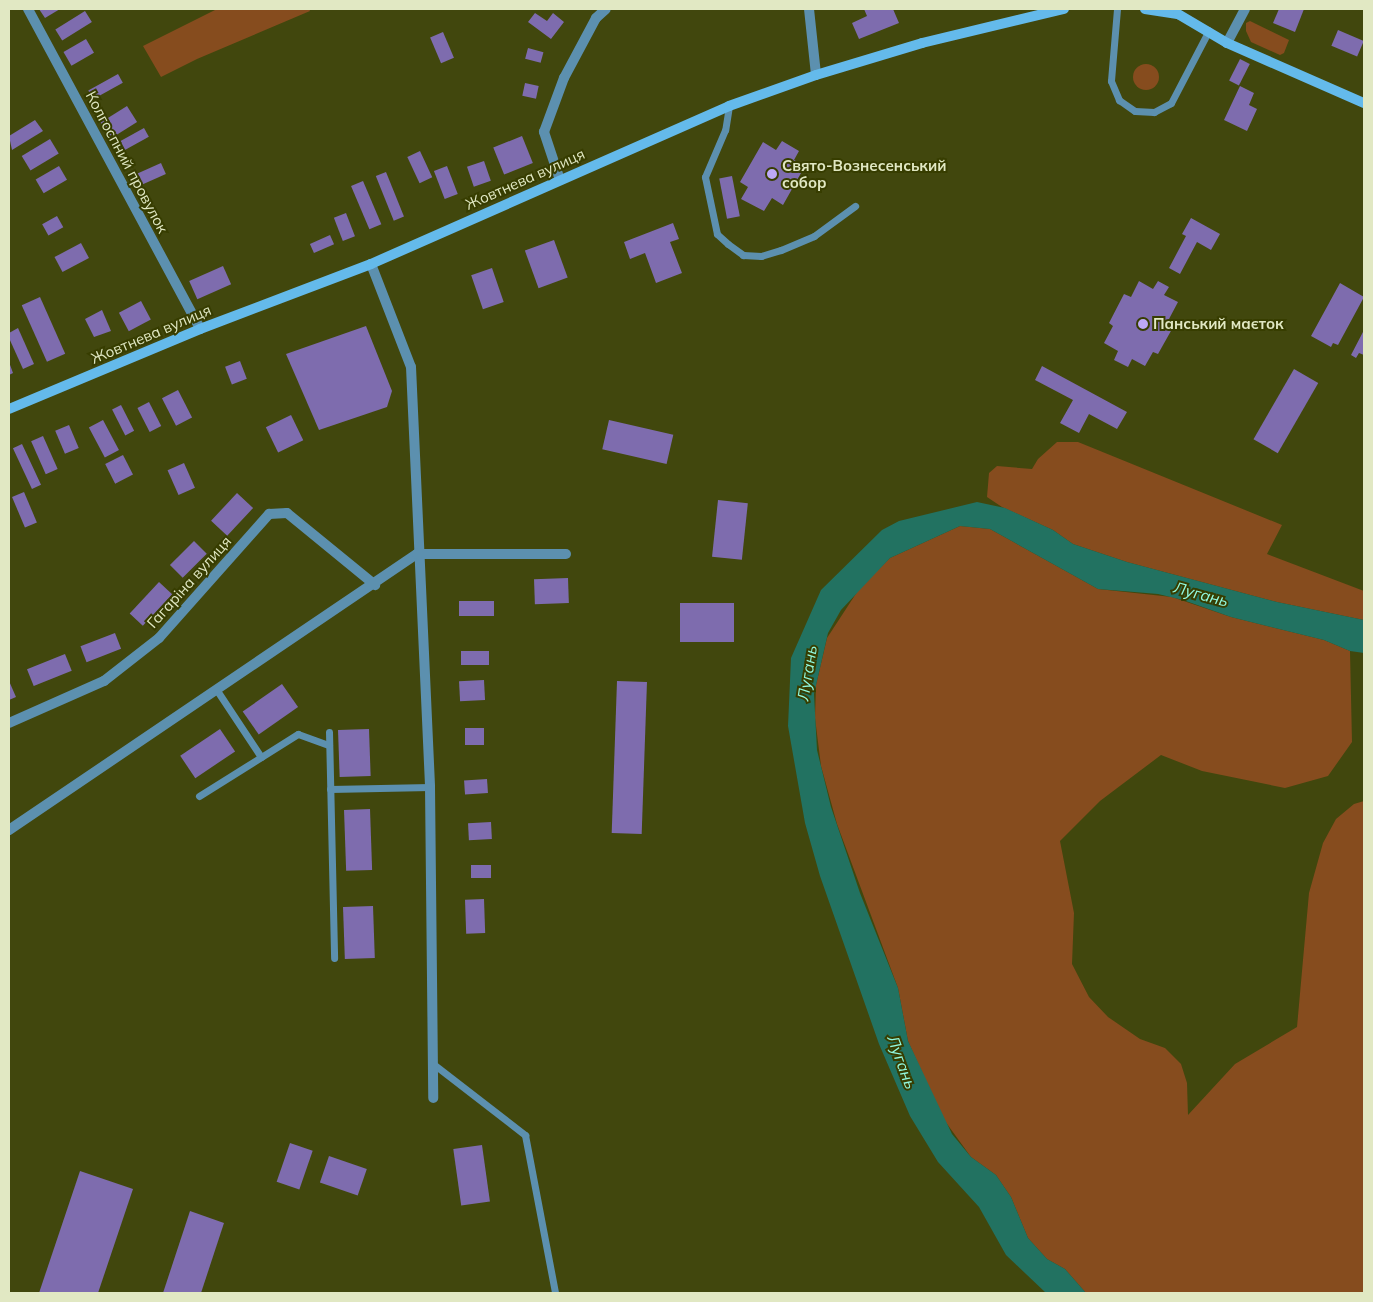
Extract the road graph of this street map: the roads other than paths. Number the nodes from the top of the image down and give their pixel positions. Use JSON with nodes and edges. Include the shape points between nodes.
{"nodes":[{"id":1,"x":28,"y":9,"type":"edge"},
{"id":2,"x":606,"y":9,"type":"edge"},
{"id":3,"x":809,"y":9,"type":"edge"},
{"id":4,"x":1064,"y":9,"type":"edge"},
{"id":5,"x":1117,"y":9,"type":"edge"},
{"id":6,"x":1145,"y":9,"type":"edge"},
{"id":7,"x":1245,"y":9,"type":"edge"},
{"id":8,"x":1209,"y":30,"type":"junction"},
{"id":9,"x":1227,"y":43,"type":"junction"},
{"id":10,"x":816,"y":75,"type":"junction"},
{"id":11,"x":1364,"y":103,"type":"edge"},
{"id":12,"x":729,"y":106,"type":"junction"},
{"id":13,"x":560,"y":180,"type":"junction"},
{"id":14,"x":855,"y":206,"type":"dead end"},
{"id":15,"x":371,"y":264,"type":"junction"},
{"id":16,"x":200,"y":329,"type":"junction"},
{"id":17,"x":9,"y":409,"type":"edge"},
{"id":18,"x":417,"y":554,"type":"junction"},
{"id":19,"x":566,"y":554,"type":"dead end"},
{"id":20,"x":375,"y":585,"type":"junction"},
{"id":21,"x":218,"y":692,"type":"junction"},
{"id":22,"x":9,"y":723,"type":"edge"},
{"id":23,"x":328,"y":732,"type":"dead end"},
{"id":24,"x":329,"y":745,"type":"junction"},
{"id":25,"x":260,"y":757,"type":"junction"},
{"id":26,"x":430,"y":786,"type":"junction"},
{"id":27,"x":330,"y":789,"type":"junction"},
{"id":28,"x":199,"y":796,"type":"dead end"},
{"id":29,"x":9,"y":830,"type":"edge"},
{"id":30,"x":334,"y":958,"type":"dead end"},
{"id":31,"x":432,"y":1063,"type":"junction"},
{"id":32,"x":432,"y":1098,"type":"dead end"},
{"id":33,"x":555,"y":1293,"type":"edge"}],
"edges":[{"from":1,"to":16,"type":"street","name":"Колгоспний провулок"},
{"from":2,"to":13,"type":"street","via":[[596,18],[564,78],[544,132]]},
{"from":3,"to":10,"type":"street"},
{"from":4,"to":10,"type":"street","name":"Жовтнева вулиця","via":[[981,26]]},
{"from":5,"to":8,"type":"lane","via":[[1111,81],[1119,100],[1134,111],[1154,112],[1171,103]]},
{"from":6,"to":8,"type":"street","via":[[1178,14]]},
{"from":7,"to":9,"type":"street"},
{"from":8,"to":9,"type":"street"},
{"from":9,"to":11,"type":"street"},
{"from":10,"to":12,"type":"street","name":"Жовтнева вулиця"},
{"from":12,"to":13,"type":"street","name":"Жовтнева вулиця"},
{"from":12,"to":14,"type":"lane","via":[[725,130],[705,177],[717,234],[743,256],[761,256],[814,236]]},
{"from":13,"to":15,"type":"street","name":"Жовтнева вулиця"},
{"from":15,"to":16,"type":"street","name":"Жовтнева вулиця"},
{"from":15,"to":18,"type":"street","via":[[411,367]]},
{"from":16,"to":17,"type":"street","name":"Жовтнева вулиця"},
{"from":18,"to":19,"type":"street"},
{"from":18,"to":20,"type":"street"},
{"from":18,"to":26,"type":"street"},
{"from":20,"to":21,"type":"street"},
{"from":20,"to":22,"type":"street","name":"Гагаріна вулиця","via":[[287,513],[270,514],[159,638],[104,682]]},
{"from":21,"to":25,"type":"lane"},
{"from":21,"to":29,"type":"street"},
{"from":23,"to":24,"type":"lane"},
{"from":24,"to":25,"type":"lane","via":[[298,734]]},
{"from":24,"to":27,"type":"lane"},
{"from":25,"to":28,"type":"lane"},
{"from":26,"to":27,"type":"lane"},
{"from":26,"to":31,"type":"street"},
{"from":27,"to":30,"type":"lane"},
{"from":31,"to":32,"type":"street"},
{"from":31,"to":33,"type":"lane","via":[[524,1135]]}]}
